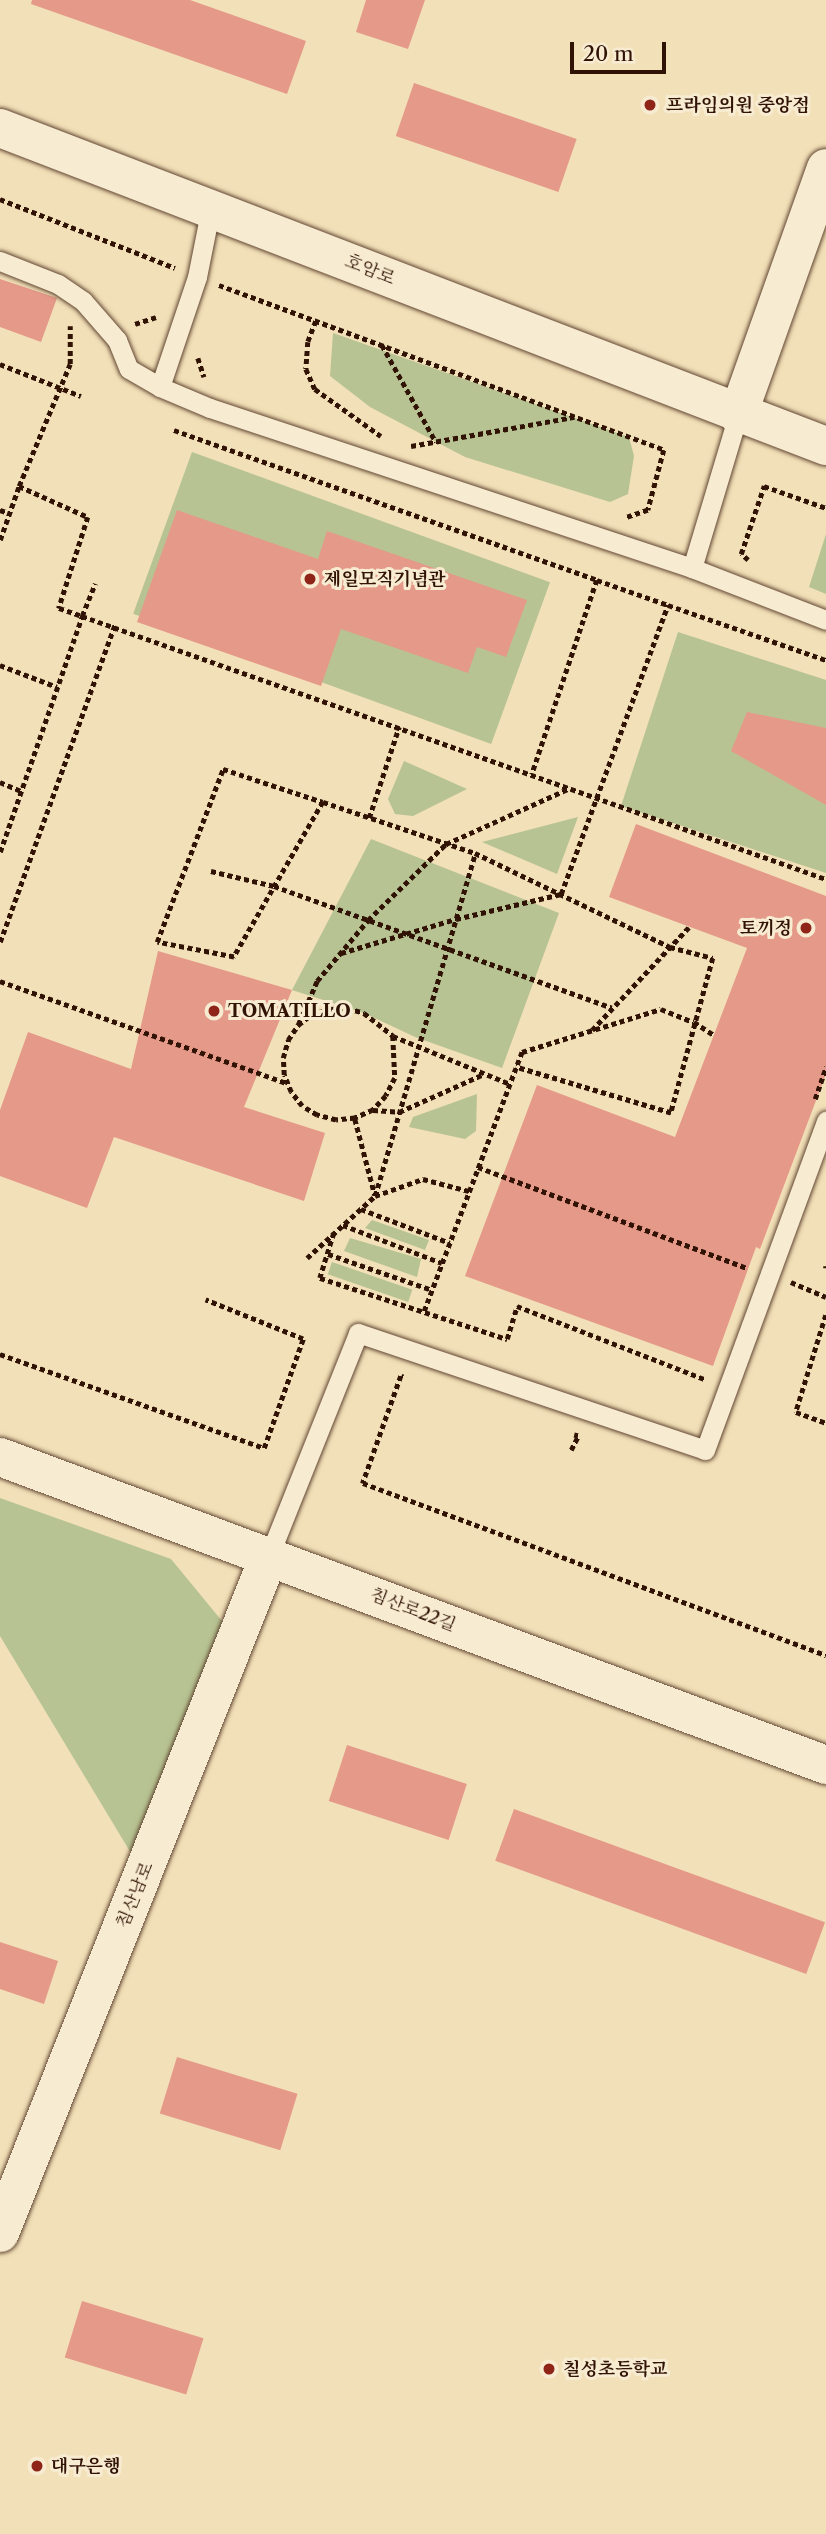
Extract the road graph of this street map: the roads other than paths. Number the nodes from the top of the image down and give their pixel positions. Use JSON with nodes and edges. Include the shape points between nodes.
{"nodes":[{"id":1,"x":0,"y":128,"type":"edge"},
{"id":2,"x":826,"y":168,"type":"edge"},
{"id":3,"x":211,"y":207,"type":"junction"},
{"id":4,"x":0,"y":261,"type":"edge"},
{"id":5,"x":160,"y":387,"type":"junction"},
{"id":6,"x":738,"y":415,"type":"junction"},
{"id":7,"x":826,"y":446,"type":"edge"},
{"id":8,"x":692,"y":568,"type":"junction"},
{"id":9,"x":826,"y":620,"type":"edge"},
{"id":10,"x":826,"y":1121,"type":"edge"},
{"id":11,"x":0,"y":1457,"type":"edge"},
{"id":12,"x":269,"y":1556,"type":"junction"},
{"id":13,"x":826,"y":1765,"type":"edge"},
{"id":14,"x":0,"y":2233,"type":"edge"}],
"edges":[{"from":1,"to":3,"type":"street","name":"호암로"},
{"from":2,"to":6,"type":"street"},
{"from":3,"to":5,"type":"lane","via":[[197,277]]},
{"from":3,"to":6,"type":"street","name":"호암로"},
{"from":4,"to":5,"type":"lane","via":[[58,284],[83,301],[117,340],[129,369]]},
{"from":5,"to":8,"type":"lane","via":[[210,408]]},
{"from":6,"to":7,"type":"street","name":"호암로"},
{"from":6,"to":8,"type":"lane"},
{"from":8,"to":9,"type":"lane"},
{"from":10,"to":12,"type":"lane","via":[[705,1450],[358,1334]]},
{"from":11,"to":12,"type":"street","name":"침산로22길"},
{"from":12,"to":13,"type":"street","name":"침산로22길"},
{"from":12,"to":14,"type":"street","name":"침산남로"}]}
